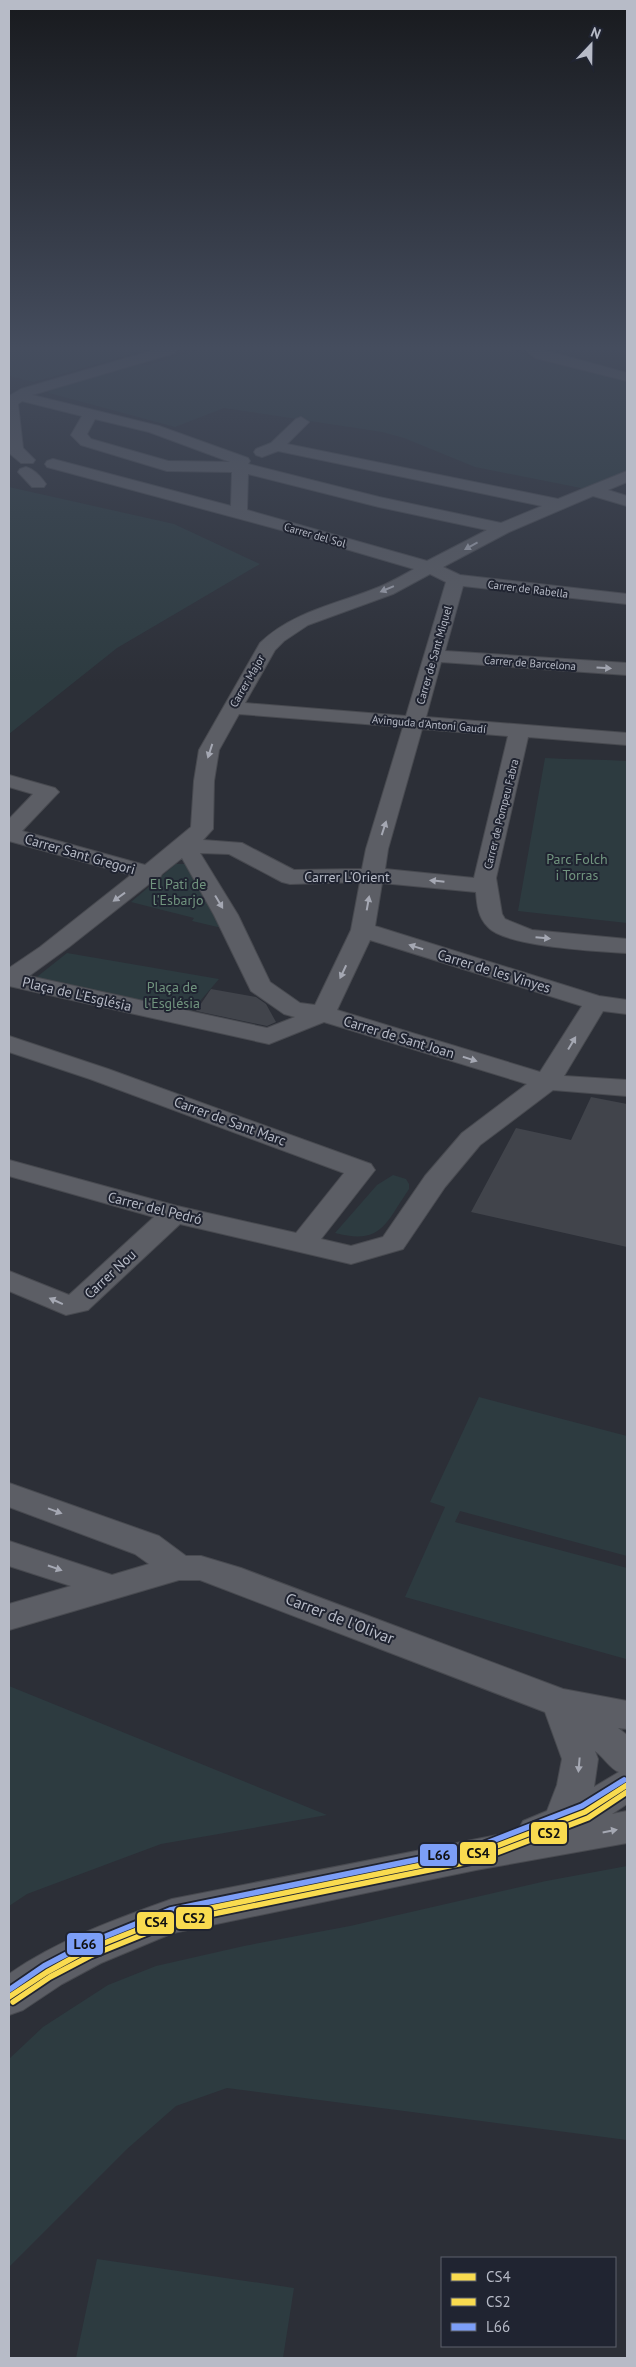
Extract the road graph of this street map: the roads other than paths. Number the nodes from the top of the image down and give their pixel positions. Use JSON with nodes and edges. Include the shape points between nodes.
{"nodes":[{"id":1,"x":22,"y":460,"type":"edge"},
{"id":2,"x":148,"y":460,"type":"edge"},
{"id":3,"x":232,"y":460,"type":"edge"},
{"id":4,"x":251,"y":460,"type":"edge"},
{"id":5,"x":346,"y":460,"type":"edge"},
{"id":6,"x":243,"y":465,"type":"junction"},
{"id":7,"x":26,"y":466,"type":"junction"},
{"id":8,"x":627,"y":476,"type":"edge"},
{"id":9,"x":38,"y":484,"type":"dead end"},
{"id":10,"x":591,"y":490,"type":"junction"},
{"id":11,"x":627,"y":502,"type":"edge"},
{"id":12,"x":557,"y":504,"type":"junction"},
{"id":13,"x":239,"y":514,"type":"junction"},
{"id":14,"x":503,"y":528,"type":"junction"},
{"id":15,"x":431,"y":568,"type":"junction"},
{"id":16,"x":456,"y":580,"type":"junction"},
{"id":17,"x":627,"y":599,"type":"edge"},
{"id":18,"x":433,"y":656,"type":"junction"},
{"id":19,"x":627,"y":669,"type":"edge"},
{"id":20,"x":232,"y":708,"type":"junction"},
{"id":21,"x":414,"y":722,"type":"junction"},
{"id":22,"x":519,"y":731,"type":"junction"},
{"id":23,"x":627,"y":739,"type":"edge"},
{"id":24,"x":9,"y":781,"type":"edge"},
{"id":25,"x":9,"y":833,"type":"edge"},
{"id":26,"x":185,"y":845,"type":"junction"},
{"id":27,"x":150,"y":874,"type":"junction"},
{"id":28,"x":373,"y":875,"type":"junction"},
{"id":29,"x":486,"y":886,"type":"junction"},
{"id":30,"x":363,"y":930,"type":"junction"},
{"id":31,"x":627,"y":946,"type":"edge"},
{"id":32,"x":53,"y":949,"type":"joint"},
{"id":33,"x":9,"y":978,"type":"edge"},
{"id":34,"x":596,"y":1003,"type":"junction"},
{"id":35,"x":627,"y":1007,"type":"edge"},
{"id":36,"x":323,"y":1014,"type":"junction"},
{"id":37,"x":9,"y":1044,"type":"edge"},
{"id":38,"x":547,"y":1082,"type":"junction"},
{"id":39,"x":627,"y":1088,"type":"edge"},
{"id":40,"x":9,"y":1168,"type":"edge"},
{"id":41,"x":174,"y":1214,"type":"junction"},
{"id":42,"x":302,"y":1244,"type":"junction"},
{"id":43,"x":9,"y":1280,"type":"edge"},
{"id":44,"x":9,"y":1495,"type":"edge"},
{"id":45,"x":122,"y":1536,"type":"junction"},
{"id":46,"x":9,"y":1553,"type":"edge"},
{"id":47,"x":179,"y":1568,"type":"junction"},
{"id":48,"x":123,"y":1583,"type":"junction"},
{"id":49,"x":9,"y":1617,"type":"edge"},
{"id":50,"x":560,"y":1703,"type":"junction"},
{"id":51,"x":627,"y":1715,"type":"edge"},
{"id":52,"x":627,"y":1760,"type":"edge"},
{"id":53,"x":627,"y":1785,"type":"edge"},
{"id":54,"x":561,"y":1823,"type":"junction"},
{"id":55,"x":627,"y":1828,"type":"edge"},
{"id":56,"x":476,"y":1854,"type":"junction"},
{"id":57,"x":9,"y":1997,"type":"edge"}],
"edges":[{"from":1,"to":7,"type":"street"},
{"from":2,"to":6,"type":"street","via":[[167,466]]},
{"from":3,"to":6,"type":"street"},
{"from":4,"to":6,"type":"street"},
{"from":5,"to":12,"type":"street"},
{"from":6,"to":13,"type":"street"},
{"from":6,"to":14,"type":"street","via":[[379,502]]},
{"from":7,"to":9,"type":"street"},
{"from":7,"to":13,"type":"street","name":"Carrer del Sol","via":[[48,470],[53,464]]},
{"from":8,"to":10,"type":"street","name":"Carrer Major"},
{"from":10,"to":11,"type":"street"},
{"from":10,"to":12,"type":"street","name":"Carrer Major"},
{"from":12,"to":14,"type":"street","name":"Carrer Major"},
{"from":13,"to":15,"type":"street","name":"Carrer del Sol"},
{"from":14,"to":15,"type":"street","name":"Carrer Major","one_way":true},
{"from":15,"to":16,"type":"street","name":"Carrer de Rabella"},
{"from":15,"to":20,"type":"street","name":"Carrer Major","one_way":true,"via":[[388,590],[302,621],[282,633],[267,647]]},
{"from":16,"to":17,"type":"street","name":"Carrer de Rabella"},
{"from":16,"to":18,"type":"street","name":"Carrer de Sant Miquel"},
{"from":18,"to":19,"type":"street","name":"Carrer de Barcelona","one_way":true},
{"from":18,"to":21,"type":"street","name":"Carrer de Sant Miquel"},
{"from":20,"to":21,"type":"street","name":"Avinguda d'Antoni Gaudí"},
{"from":20,"to":26,"type":"street","name":"Carrer Major","one_way":true,"via":[[209,750],[202,829]]},
{"from":21,"to":22,"type":"street","name":"Avinguda d'Antoni Gaudí"},
{"from":28,"to":21,"type":"street","name":"Carrer de Sant Miquel","one_way":true,"via":[[377,849]]},
{"from":22,"to":23,"type":"street","name":"Avinguda d'Antoni Gaudí"},
{"from":22,"to":29,"type":"street","name":"Carrer de Pompeu Fabra","via":[[485,878]]},
{"from":24,"to":25,"type":"street","name":"Carrer Sant Gregori","via":[[48,792]]},
{"from":25,"to":27,"type":"street","name":"Carrer Sant Gregori"},
{"from":26,"to":27,"type":"street","name":"Carrer Major"},
{"from":26,"to":28,"type":"street","name":"Carrer L'Orient","via":[[234,848],[290,877]]},
{"from":26,"to":36,"type":"street","name":"Carrer de Sant Joan","one_way":true,"via":[[226,915],[260,986],[293,1009]]},
{"from":27,"to":32,"type":"street","name":"Carrer Major","one_way":true},
{"from":29,"to":28,"type":"street","name":"Carrer L'Orient","one_way":true},
{"from":30,"to":28,"type":"street","name":"Carrer de Sant Miquel","one_way":true},
{"from":29,"to":31,"type":"street","name":"Carrer de Pompeu Fabra","one_way":true,"via":[[490,914],[497,924],[528,937]]},
{"from":34,"to":30,"type":"street","name":"Carrer de les Vinyes","one_way":true},
{"from":30,"to":36,"type":"street","name":"Carrer de Sant Miquel","one_way":true},
{"from":32,"to":33,"type":"street","name":"Plaça de L'Església"},
{"from":33,"to":36,"type":"street","name":"Plaça de L'Església","via":[[269,1036]]},
{"from":34,"to":35,"type":"street","name":"Carrer de les Vinyes"},
{"from":38,"to":34,"type":"street","one_way":true},
{"from":36,"to":38,"type":"street","name":"Carrer de Sant Joan","one_way":true},
{"from":37,"to":42,"type":"street","name":"Carrer de Sant Marc","via":[[117,1080],[361,1170]]},
{"from":38,"to":39,"type":"street","name":"Carrer de Sant Joan"},
{"from":38,"to":42,"type":"street","name":"Carrer del Pedró","via":[[471,1139],[435,1182],[393,1243],[351,1255]]},
{"from":40,"to":41,"type":"street","name":"Carrer del Pedró"},
{"from":41,"to":42,"type":"street","name":"Carrer del Pedró"},
{"from":41,"to":43,"type":"street","name":"Carrer Nou","one_way":true,"via":[[78,1303],[66,1305]]},
{"from":44,"to":45,"type":"street","one_way":true},
{"from":45,"to":47,"type":"street","via":[[147,1545]]},
{"from":45,"to":48,"type":"street","via":[[134,1558]]},
{"from":46,"to":48,"type":"street","one_way":true},
{"from":47,"to":48,"type":"street","name":"Carrer de l'Olivar"},
{"from":47,"to":50,"type":"street","name":"Carrer de l'Olivar","via":[[215,1571]]},
{"from":48,"to":49,"type":"street","name":"Carrer de l'Olivar"},
{"from":50,"to":51,"type":"street","name":"Carrer de l'Olivar"},
{"from":50,"to":52,"type":"street","name":"Carrer de l'Olivar","via":[[617,1747]]},
{"from":50,"to":54,"type":"street","one_way":true,"via":[[580,1759],[576,1785]]},
{"from":53,"to":54,"type":"street"},
{"from":54,"to":56,"type":"street"},
{"from":56,"to":55,"type":"street","one_way":true},
{"from":56,"to":57,"type":"street","via":[[172,1916],[70,1957]]}]}
